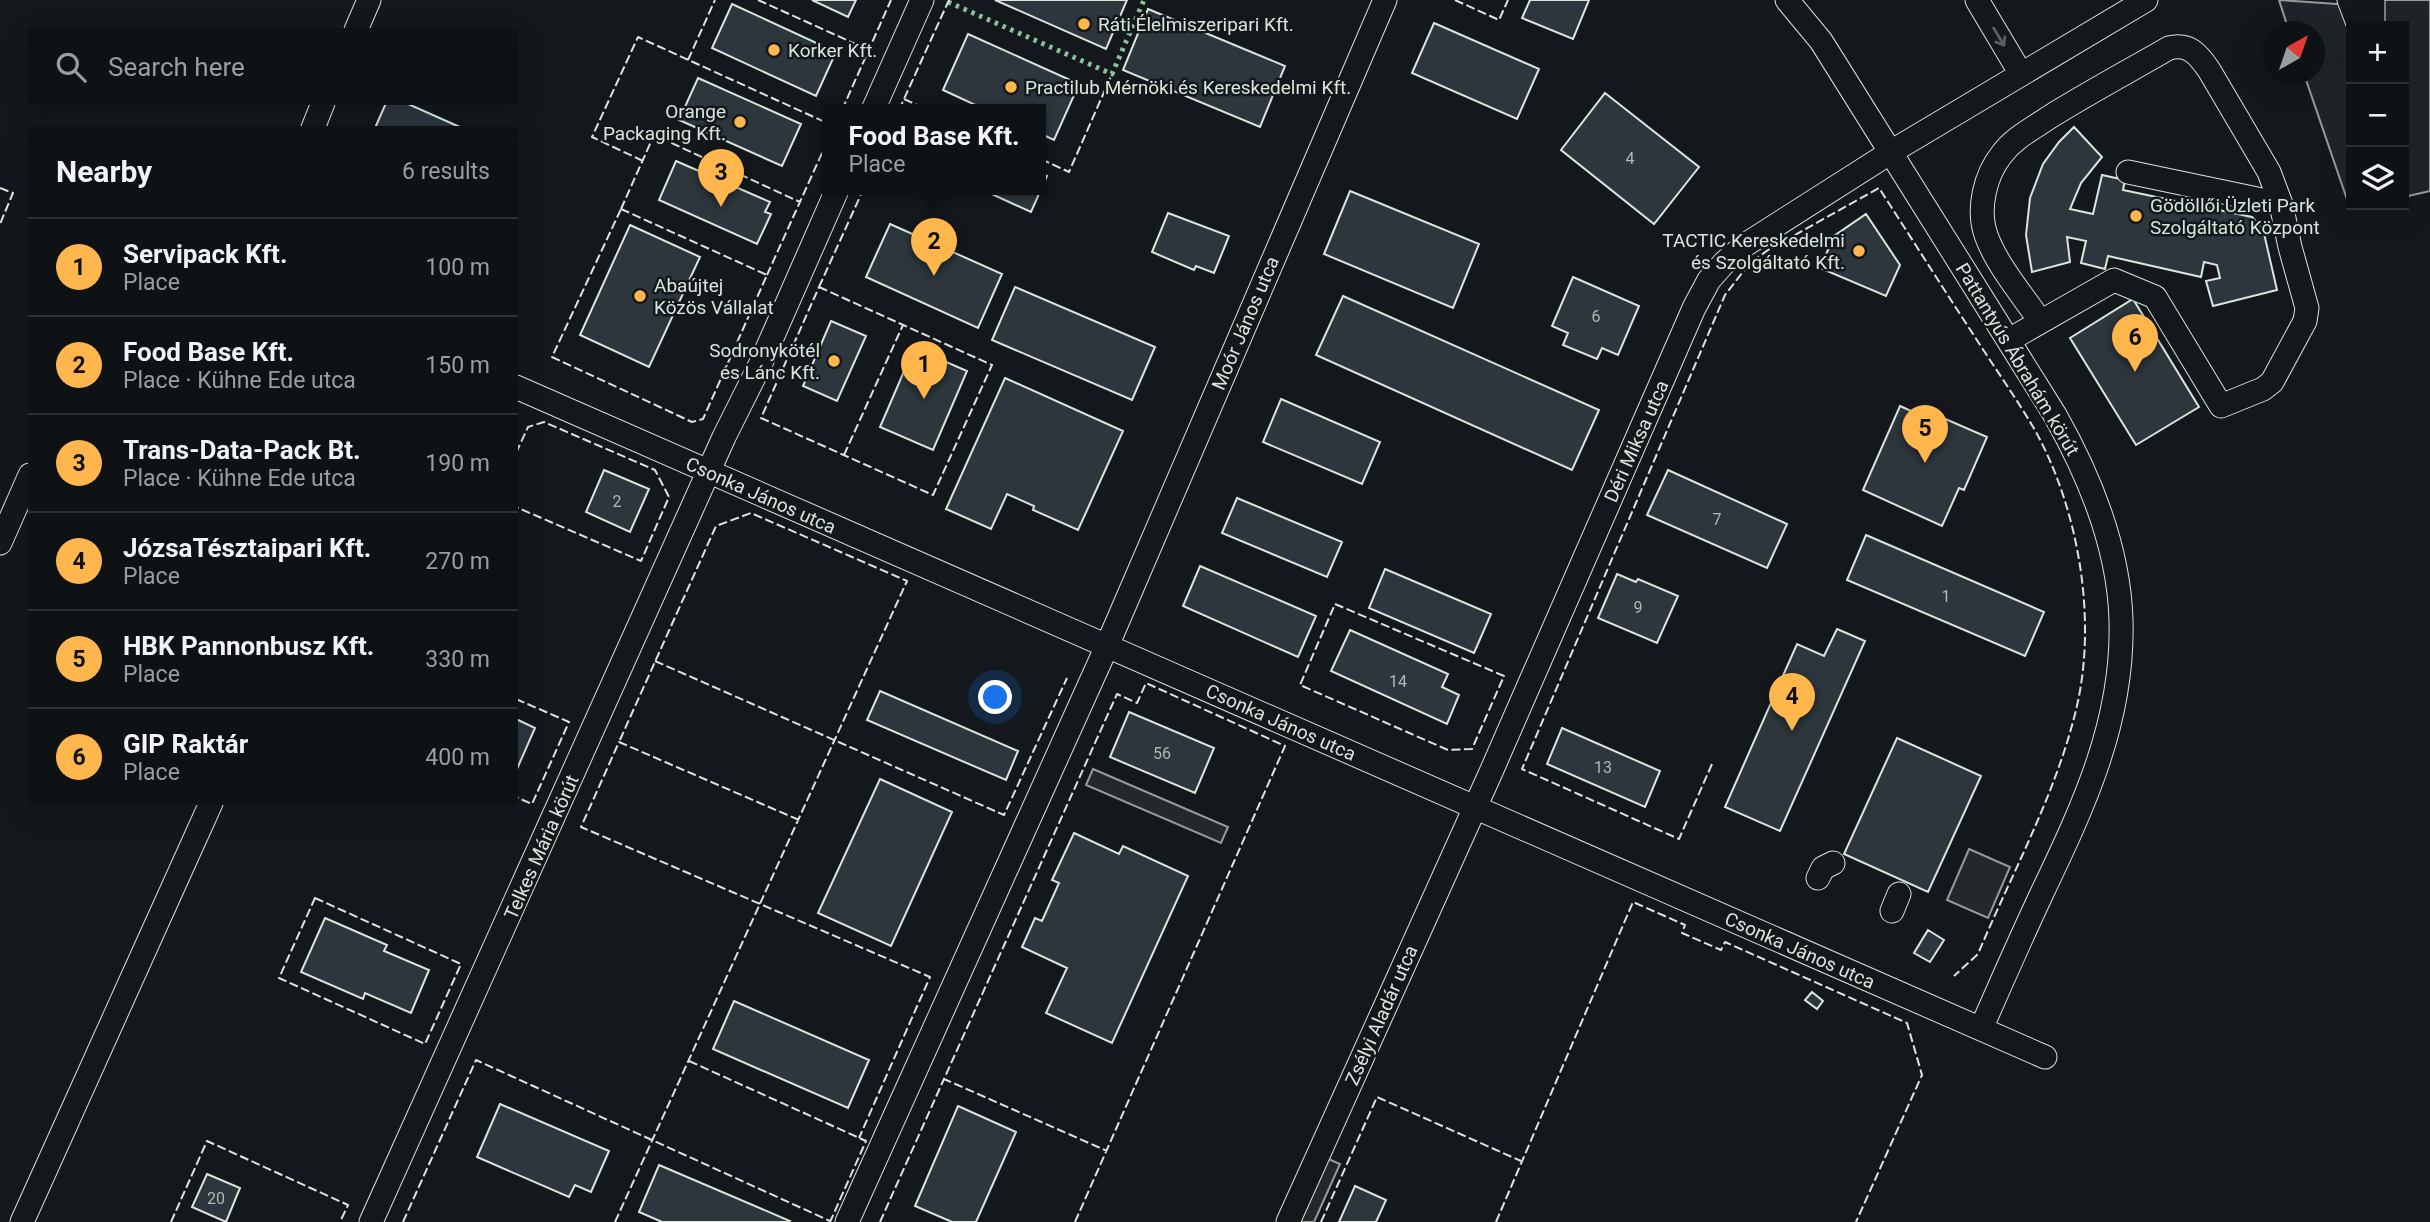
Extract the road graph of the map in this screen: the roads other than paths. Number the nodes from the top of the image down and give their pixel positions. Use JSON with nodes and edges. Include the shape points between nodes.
{"nodes":[{"id":1,"x":369,"y":0,"type":"edge"},
{"id":2,"x":922,"y":0,"type":"edge"},
{"id":3,"x":1385,"y":0,"type":"edge"},
{"id":4,"x":1787,"y":0,"type":"edge"},
{"id":5,"x":1977,"y":0,"type":"edge"},
{"id":6,"x":2146,"y":0,"type":"edge"},
{"id":7,"x":2349,"y":0,"type":"edge"},
{"id":8,"x":2373,"y":0,"type":"edge"},
{"id":9,"x":2357,"y":21,"type":"edge"},
{"id":10,"x":2373,"y":21,"type":"edge"},
{"id":11,"x":357,"y":28,"type":"edge"},
{"id":12,"x":2021,"y":74,"type":"junction"},
{"id":13,"x":876,"y":104,"type":"edge"},
{"id":14,"x":322,"y":105,"type":"edge"},
{"id":15,"x":314,"y":126,"type":"edge"},
{"id":16,"x":1891,"y":152,"type":"junction"},
{"id":17,"x":2128,"y":172,"type":"dead end"},
{"id":18,"x":835,"y":195,"type":"edge"},
{"id":19,"x":2281,"y":204,"type":"junction"},
{"id":20,"x":2040,"y":321,"type":"junction"},
{"id":21,"x":2009,"y":340,"type":"junction"},
{"id":22,"x":518,"y":388,"type":"edge"},
{"id":23,"x":708,"y":471,"type":"junction"},
{"id":24,"x":28,"y":480,"type":"edge"},
{"id":25,"x":0,"y":543,"type":"edge"},
{"id":26,"x":1107,"y":646,"type":"junction"},
{"id":27,"x":210,"y":805,"type":"edge"},
{"id":28,"x":1475,"y":807,"type":"junction"},
{"id":29,"x":1981,"y":1029,"type":"junction"},
{"id":30,"x":2045,"y":1057,"type":"dead end"},
{"id":31,"x":22,"y":1222,"type":"edge"},
{"id":32,"x":371,"y":1222,"type":"edge"},
{"id":33,"x":847,"y":1222,"type":"edge"},
{"id":34,"x":1288,"y":1222,"type":"edge"}],
"edges":[{"from":1,"to":11,"type":"street"},
{"from":2,"to":13,"type":"street"},
{"from":3,"to":26,"type":"street","name":"Moór János utca"},
{"from":4,"to":16,"type":"street","name":"Pattantyús Ábrahám körút","via":[[1821,41]]},
{"from":5,"to":12,"type":"street","one_way":true},
{"from":6,"to":12,"type":"street","name":"Déri Miksa utca"},
{"from":7,"to":9,"type":"street"},
{"from":8,"to":10,"type":"street"},
{"from":12,"to":16,"type":"street","name":"Déri Miksa utca"},
{"from":14,"to":15,"type":"street"},
{"from":16,"to":21,"type":"street","name":"Pattantyús Ábrahám körút"},
{"from":16,"to":28,"type":"street","name":"Déri Miksa utca","via":[[1745,245],[1709,280]]},
{"from":17,"to":19,"type":"street"},
{"from":18,"to":23,"type":"street","name":"Telkes Mária körút"},
{"from":19,"to":20,"type":"street","via":[[2307,308],[2278,374],[2263,389],[2221,406],[2155,297],[2114,280]]},
{"from":19,"to":20,"type":"street","via":[[2269,172],[2199,56],[2184,46],[2169,48],[2018,137],[1994,164],[1984,197],[1985,232],[1992,251]]},
{"from":20,"to":21,"type":"street"},
{"from":21,"to":29,"type":"street","name":"Pattantyús Ábrahám körút","via":[[2077,453],[2091,485],[2117,579],[2122,646],[2114,708],[2097,770]]},
{"from":22,"to":23,"type":"street","name":"Csonka János utca"},
{"from":23,"to":26,"type":"street","name":"Csonka János utca"},
{"from":23,"to":32,"type":"street","name":"Telkes Mária körút"},
{"from":24,"to":25,"type":"street"},
{"from":26,"to":28,"type":"street","name":"Csonka János utca"},
{"from":26,"to":33,"type":"street"},
{"from":27,"to":31,"type":"street"},
{"from":28,"to":29,"type":"street","name":"Csonka János utca"},
{"from":28,"to":34,"type":"street","name":"Zsélyi Aladár utca"},
{"from":29,"to":30,"type":"street","name":"Csonka János utca"}]}
